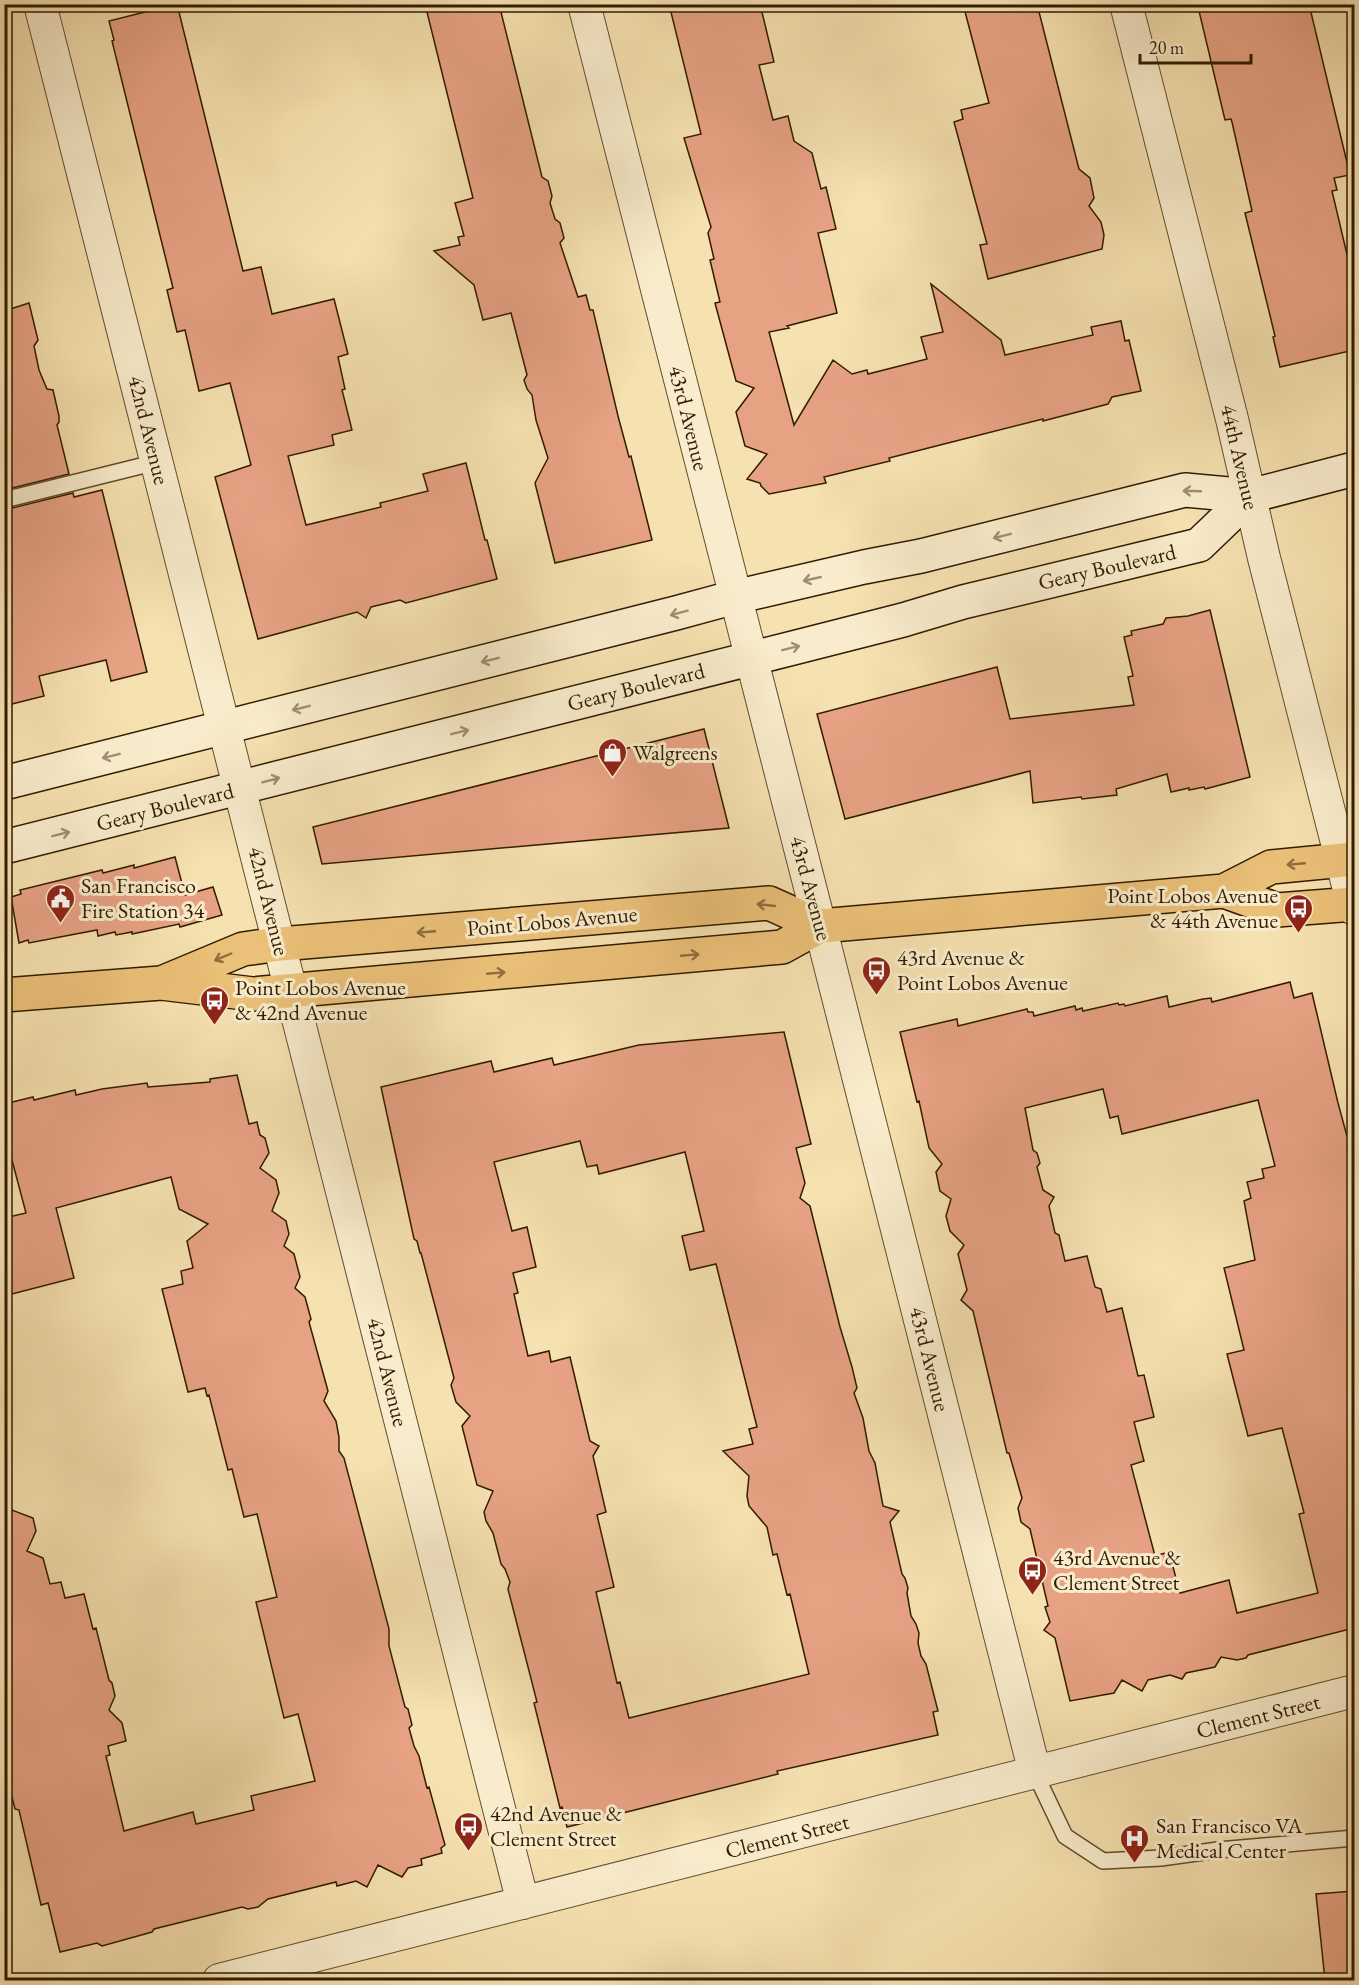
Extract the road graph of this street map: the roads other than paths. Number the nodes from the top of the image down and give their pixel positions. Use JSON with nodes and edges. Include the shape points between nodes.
{"nodes":[{"id":1,"x":40,"y":4,"type":"edge"},
{"id":2,"x":584,"y":4,"type":"edge"},
{"id":3,"x":1126,"y":4,"type":"edge"},
{"id":4,"x":157,"y":462,"type":"junction"},
{"id":5,"x":1354,"y":469,"type":"edge"},
{"id":6,"x":1250,"y":496,"type":"junction"},
{"id":7,"x":4,"y":500,"type":"edge"},
{"id":8,"x":735,"y":597,"type":"junction"},
{"id":9,"x":751,"y":659,"type":"junction"},
{"id":10,"x":224,"y":728,"type":"junction"},
{"id":11,"x":4,"y":783,"type":"edge"},
{"id":12,"x":240,"y":788,"type":"junction"},
{"id":13,"x":4,"y":848,"type":"edge"},
{"id":14,"x":1348,"y":860,"type":"edge"},
{"id":15,"x":1224,"y":891,"type":"junction"},
{"id":16,"x":1354,"y":906,"type":"edge"},
{"id":17,"x":820,"y":926,"type":"junction"},
{"id":18,"x":279,"y":944,"type":"junction"},
{"id":19,"x":161,"y":983,"type":"junction"},
{"id":20,"x":291,"y":990,"type":"junction"},
{"id":21,"x":4,"y":995,"type":"edge"},
{"id":22,"x":1354,"y":1691,"type":"edge"},
{"id":23,"x":1035,"y":1773,"type":"junction"},
{"id":24,"x":1354,"y":1838,"type":"edge"},
{"id":25,"x":523,"y":1903,"type":"junction"},
{"id":26,"x":219,"y":1980,"type":"edge"}],
"edges":[{"from":1,"to":4,"type":"street","name":"42nd Avenue"},
{"from":2,"to":8,"type":"street","name":"43rd Avenue"},
{"from":3,"to":6,"type":"street","name":"44th Avenue"},
{"from":4,"to":7,"type":"lane"},
{"from":4,"to":10,"type":"street","name":"42nd Avenue"},
{"from":5,"to":6,"type":"street","name":"Geary Boulevard"},
{"from":6,"to":8,"type":"street","name":"Geary Boulevard","one_way":true,"via":[[1185,490],[921,556]]},
{"from":9,"to":6,"type":"street","name":"Geary Boulevard","one_way":true,"via":[[1199,545]]},
{"from":6,"to":14,"type":"street","name":"44th Avenue"},
{"from":8,"to":9,"type":"street","name":"43rd Avenue"},
{"from":8,"to":10,"type":"street","name":"Geary Boulevard","one_way":true},
{"from":12,"to":9,"type":"street","name":"Geary Boulevard","one_way":true},
{"from":9,"to":17,"type":"street","name":"43rd Avenue"},
{"from":10,"to":11,"type":"street","name":"Geary Boulevard","one_way":true},
{"from":10,"to":12,"type":"street","name":"42nd Avenue"},
{"from":13,"to":12,"type":"street","name":"Geary Boulevard","one_way":true},
{"from":12,"to":18,"type":"street","name":"42nd Avenue"},
{"from":14,"to":15,"type":"main road","name":"Point Lobos Avenue","one_way":true,"via":[[1271,867]]},
{"from":14,"to":16,"type":"street","name":"44th Avenue"},
{"from":15,"to":16,"type":"main road","name":"Point Lobos Avenue","via":[[1277,910]]},
{"from":15,"to":17,"type":"main road","name":"Point Lobos Avenue"},
{"from":17,"to":18,"type":"main road","name":"Point Lobos Avenue","one_way":true,"via":[[769,903]]},
{"from":20,"to":17,"type":"main road","name":"Point Lobos Avenue","one_way":true,"via":[[782,947]]},
{"from":17,"to":23,"type":"street","name":"43rd Avenue"},
{"from":18,"to":19,"type":"main road","one_way":true,"via":[[243,949]]},
{"from":18,"to":20,"type":"street","name":"42nd Avenue"},
{"from":19,"to":20,"type":"main road","via":[[253,994]]},
{"from":19,"to":21,"type":"main road"},
{"from":20,"to":25,"type":"street","name":"42nd Avenue"},
{"from":22,"to":23,"type":"street","name":"Clement Street"},
{"from":23,"to":24,"type":"lane","via":[[1065,1836],[1103,1860],[1161,1858]]},
{"from":23,"to":25,"type":"street","name":"Clement Street"},
{"from":25,"to":26,"type":"street","name":"Clement Street"}]}
